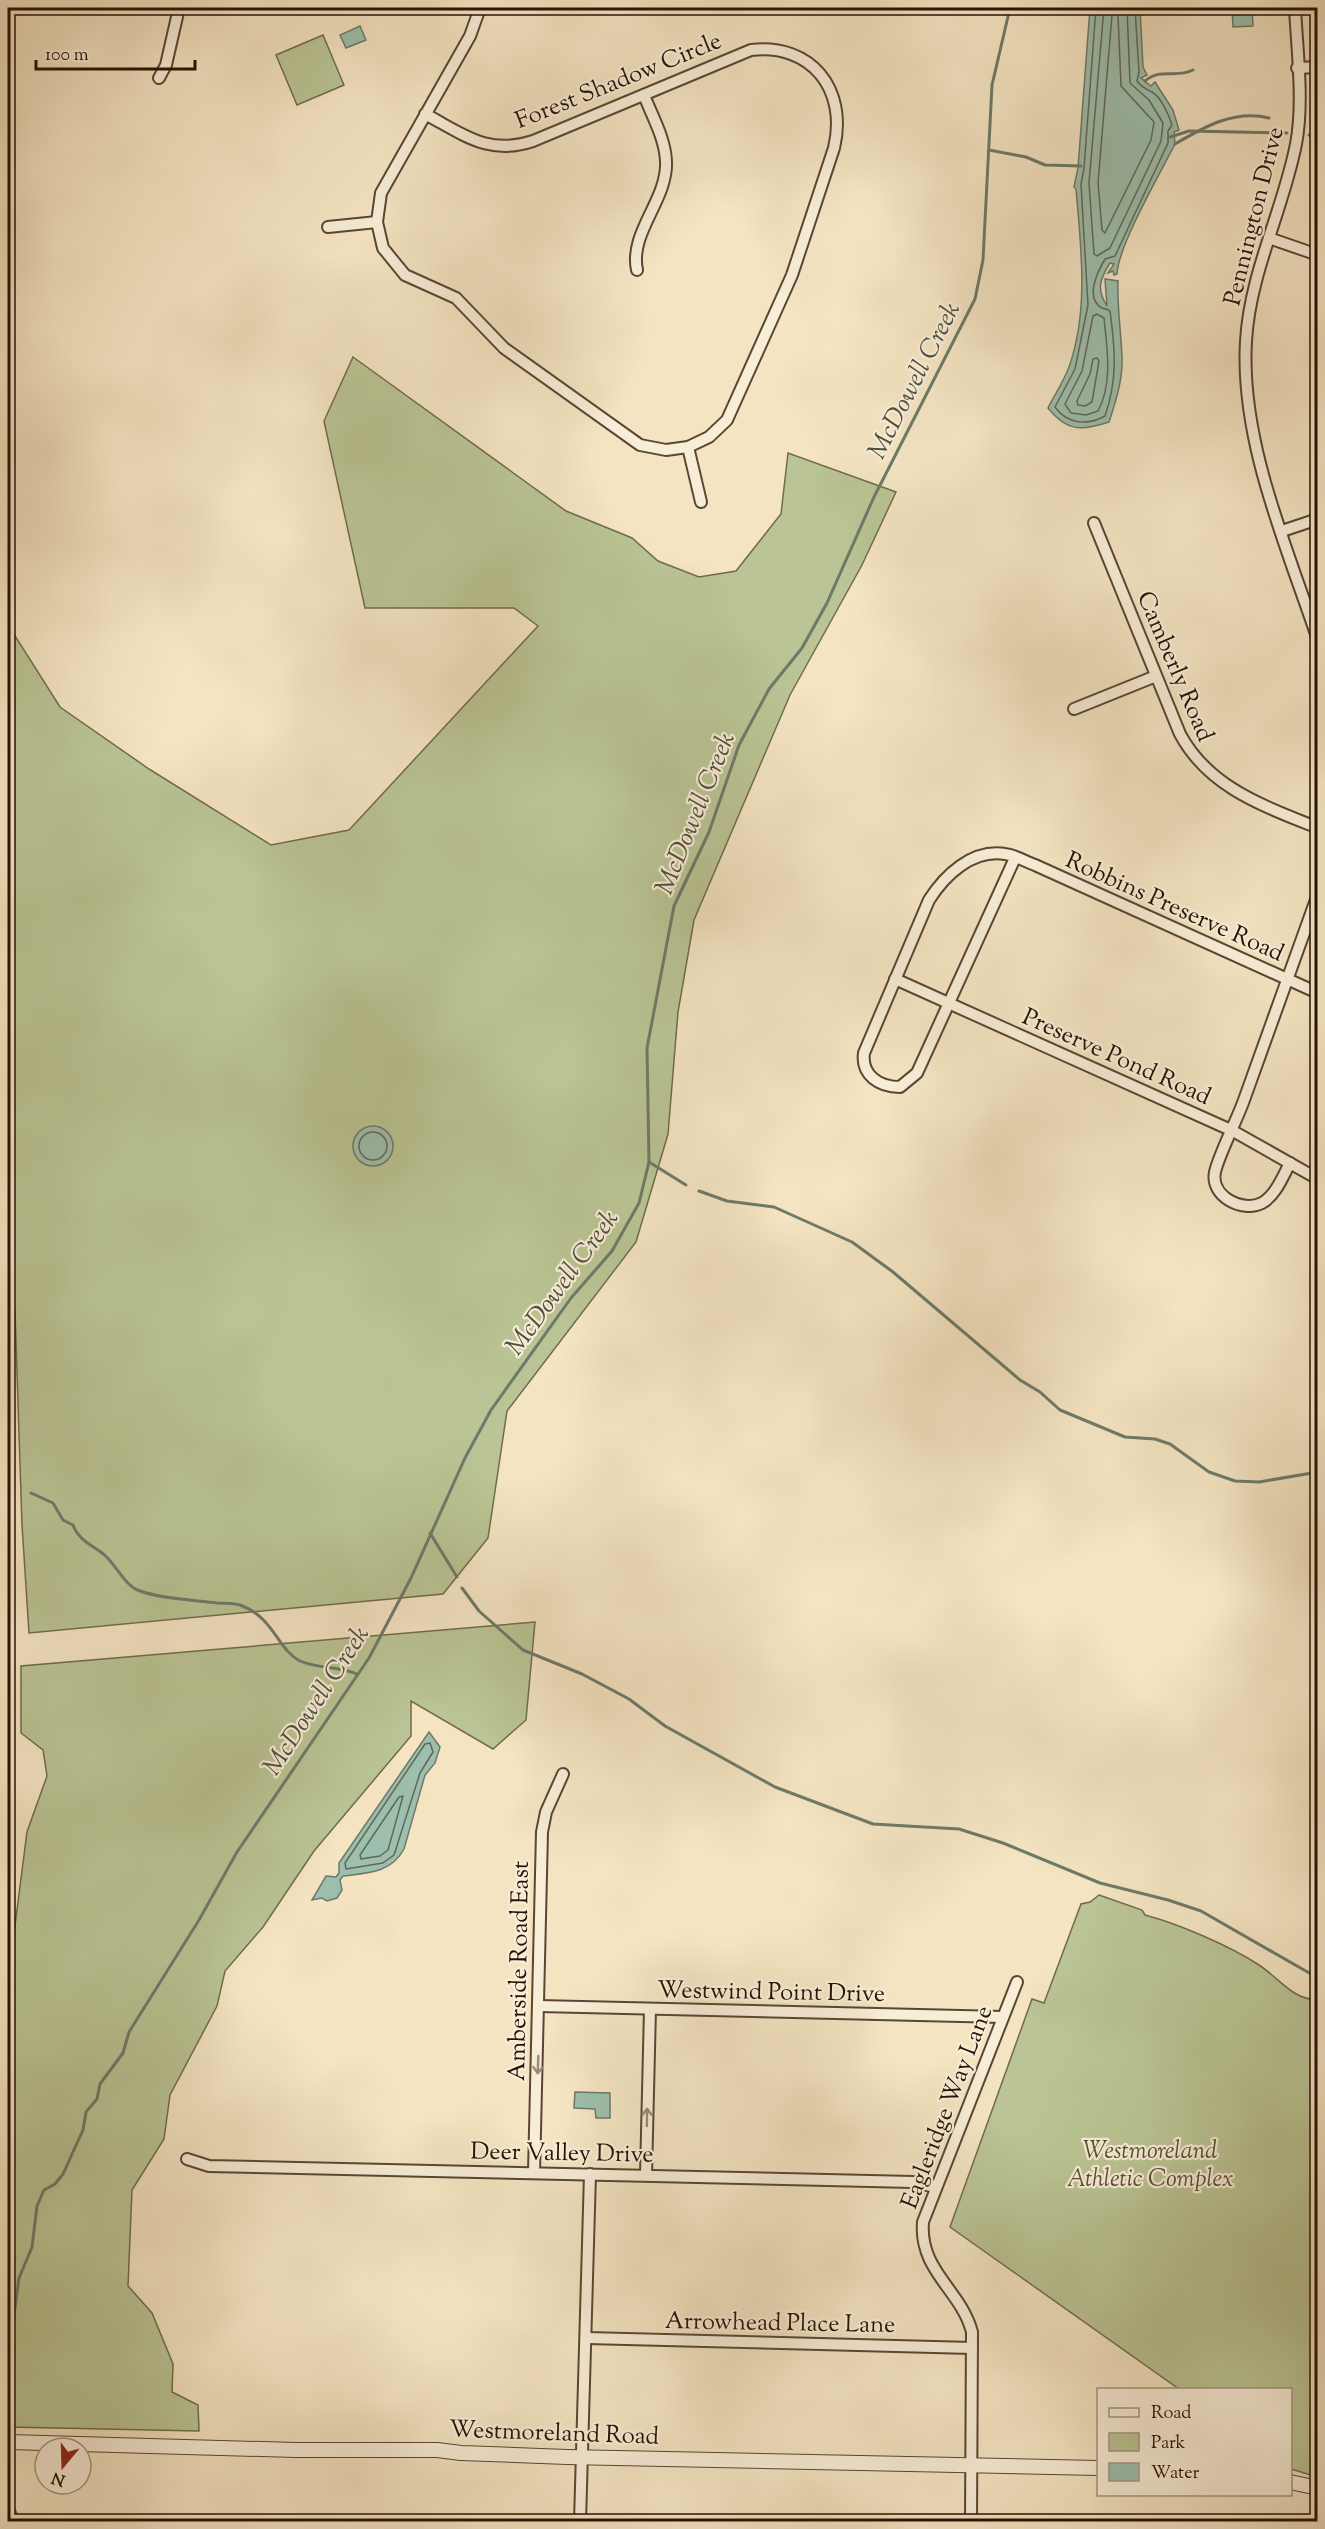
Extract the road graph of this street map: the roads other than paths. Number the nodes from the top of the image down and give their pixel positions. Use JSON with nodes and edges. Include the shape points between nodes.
{"nodes":[{"id":1,"x":179,"y":8,"type":"edge"},
{"id":2,"x":480,"y":8,"type":"edge"},
{"id":3,"x":1295,"y":8,"type":"edge"},
{"id":4,"x":1317,"y":67,"type":"edge"},
{"id":5,"x":1297,"y":68,"type":"junction"},
{"id":6,"x":159,"y":78,"type":"dead end"},
{"id":7,"x":644,"y":95,"type":"junction"},
{"id":8,"x":425,"y":114,"type":"junction"},
{"id":9,"x":377,"y":222,"type":"junction"},
{"id":10,"x":327,"y":227,"type":"dead end"},
{"id":11,"x":1269,"y":238,"type":"junction"},
{"id":12,"x":1317,"y":255,"type":"edge"},
{"id":13,"x":637,"y":270,"type":"dead end"},
{"id":14,"x":688,"y":447,"type":"junction"},
{"id":15,"x":701,"y":502,"type":"dead end"},
{"id":16,"x":1317,"y":519,"type":"edge"},
{"id":17,"x":1094,"y":523,"type":"dead end"},
{"id":18,"x":1282,"y":531,"type":"junction"},
{"id":19,"x":1317,"y":640,"type":"edge"},
{"id":20,"x":1156,"y":676,"type":"junction"},
{"id":21,"x":1074,"y":709,"type":"dead end"},
{"id":22,"x":1317,"y":828,"type":"edge"},
{"id":23,"x":1015,"y":858,"type":"junction"},
{"id":24,"x":1317,"y":894,"type":"edge"},
{"id":25,"x":895,"y":979,"type":"junction"},
{"id":26,"x":1287,"y":980,"type":"junction"},
{"id":27,"x":1317,"y":993,"type":"edge"},
{"id":28,"x":949,"y":1003,"type":"junction"},
{"id":29,"x":1233,"y":1131,"type":"junction"},
{"id":30,"x":1290,"y":1163,"type":"junction"},
{"id":31,"x":1317,"y":1179,"type":"edge"},
{"id":32,"x":562,"y":1774,"type":"dead end"},
{"id":33,"x":1017,"y":1982,"type":"dead end"},
{"id":34,"x":538,"y":2006,"type":"junction"},
{"id":35,"x":650,"y":2009,"type":"junction"},
{"id":36,"x":1003,"y":2017,"type":"junction"},
{"id":37,"x":187,"y":2159,"type":"dead end"},
{"id":38,"x":534,"y":2173,"type":"junction"},
{"id":39,"x":590,"y":2174,"type":"junction"},
{"id":40,"x":646,"y":2175,"type":"junction"},
{"id":41,"x":936,"y":2187,"type":"junction"},
{"id":42,"x":587,"y":2338,"type":"junction"},
{"id":43,"x":972,"y":2348,"type":"junction"},
{"id":44,"x":8,"y":2442,"type":"edge"},
{"id":45,"x":582,"y":2457,"type":"junction"},
{"id":46,"x":970,"y":2466,"type":"junction"},
{"id":47,"x":1097,"y":2468,"type":"edge"},
{"id":48,"x":1292,"y":2482,"type":"edge"},
{"id":49,"x":1317,"y":2488,"type":"edge"},
{"id":50,"x":580,"y":2522,"type":"edge"},
{"id":51,"x":971,"y":2522,"type":"edge"}],
"edges":[{"from":1,"to":6,"type":"street","via":[[169,55]]},
{"from":2,"to":8,"type":"street","name":"Forest Shadow Circle","via":[[470,36]]},
{"from":3,"to":5,"type":"street","name":"Pennington Drive"},
{"from":4,"to":5,"type":"street"},
{"from":5,"to":11,"type":"street","name":"Pennington Drive","via":[[1297,141]]},
{"from":7,"to":8,"type":"street","name":"Forest Shadow Circle","via":[[533,141],[506,147],[483,144]]},
{"from":7,"to":13,"type":"street","via":[[666,161],[663,188],[637,247]]},
{"from":7,"to":14,"type":"street","name":"Forest Shadow Circle","via":[[739,54],[777,50],[794,54],[820,73],[836,111],[834,148],[803,244],[761,349],[727,420],[709,437]]},
{"from":8,"to":9,"type":"street","name":"Forest Shadow Circle","via":[[381,193]]},
{"from":9,"to":10,"type":"street"},
{"from":9,"to":14,"type":"street","name":"Forest Shadow Circle","via":[[383,248],[405,275],[456,298],[504,348],[615,429],[640,445]]},
{"from":11,"to":12,"type":"street"},
{"from":11,"to":18,"type":"street","name":"Pennington Drive","via":[[1251,300],[1245,359],[1252,429]]},
{"from":14,"to":15,"type":"street"},
{"from":16,"to":18,"type":"street"},
{"from":17,"to":20,"type":"street","name":"Camberly Road"},
{"from":18,"to":19,"type":"street","name":"Pennington Drive"},
{"from":20,"to":21,"type":"street"},
{"from":20,"to":22,"type":"street","name":"Camberly Road","via":[[1186,746],[1212,776],[1243,796]]},
{"from":23,"to":25,"type":"street","name":"Robbins Preserve Road","via":[[1005,854],[982,855],[941,881]]},
{"from":23,"to":26,"type":"street","name":"Robbins Preserve Road"},
{"from":23,"to":28,"type":"street","name":"Robbins Preserve Road"},
{"from":24,"to":26,"type":"street"},
{"from":25,"to":28,"type":"street","name":"Preserve Pond Road"},
{"from":25,"to":28,"type":"street","name":"Robbins Preserve Road","via":[[864,1053],[866,1071],[880,1084],[900,1087],[917,1073]]},
{"from":26,"to":27,"type":"street","name":"Robbins Preserve Road"},
{"from":26,"to":29,"type":"street"},
{"from":28,"to":29,"type":"street","name":"Preserve Pond Road"},
{"from":29,"to":30,"type":"street","name":"Preserve Pond Road"},
{"from":29,"to":30,"type":"street","via":[[1215,1173],[1218,1188],[1229,1202],[1244,1206],[1261,1204],[1273,1194]]},
{"from":30,"to":31,"type":"street","name":"Preserve Pond Road"},
{"from":32,"to":34,"type":"street","name":"Amberside Road East","via":[[542,1832]]},
{"from":33,"to":36,"type":"street","name":"Eagleridge Way Lane"},
{"from":34,"to":35,"type":"street","name":"Westwind Point Drive"},
{"from":34,"to":38,"type":"street","name":"Amberside Road East","one_way":true},
{"from":35,"to":36,"type":"street","name":"Westwind Point Drive"},
{"from":40,"to":35,"type":"street","one_way":true},
{"from":36,"to":41,"type":"street","name":"Eagleridge Way Lane"},
{"from":37,"to":38,"type":"street","name":"Deer Valley Drive","via":[[209,2166]]},
{"from":38,"to":39,"type":"street","name":"Deer Valley Drive"},
{"from":39,"to":40,"type":"street","name":"Deer Valley Drive"},
{"from":39,"to":42,"type":"street"},
{"from":40,"to":41,"type":"street","name":"Deer Valley Drive","via":[[913,2182]]},
{"from":41,"to":43,"type":"street","name":"Eagleridge Way Lane","via":[[923,2223],[923,2245],[929,2262],[970,2323]]},
{"from":42,"to":43,"type":"street","name":"Arrowhead Place Lane"},
{"from":42,"to":45,"type":"street"},
{"from":43,"to":46,"type":"street","name":"Eagleridge Way Lane"},
{"from":44,"to":45,"type":"street","name":"Westmoreland Road","via":[[437,2450]]},
{"from":45,"to":46,"type":"street","name":"Westmoreland Road"},
{"from":45,"to":50,"type":"street"},
{"from":46,"to":47,"type":"street","name":"Westmoreland Road"},
{"from":46,"to":51,"type":"street","name":"Eagleridge Way Lane"},
{"from":48,"to":49,"type":"street"}]}
